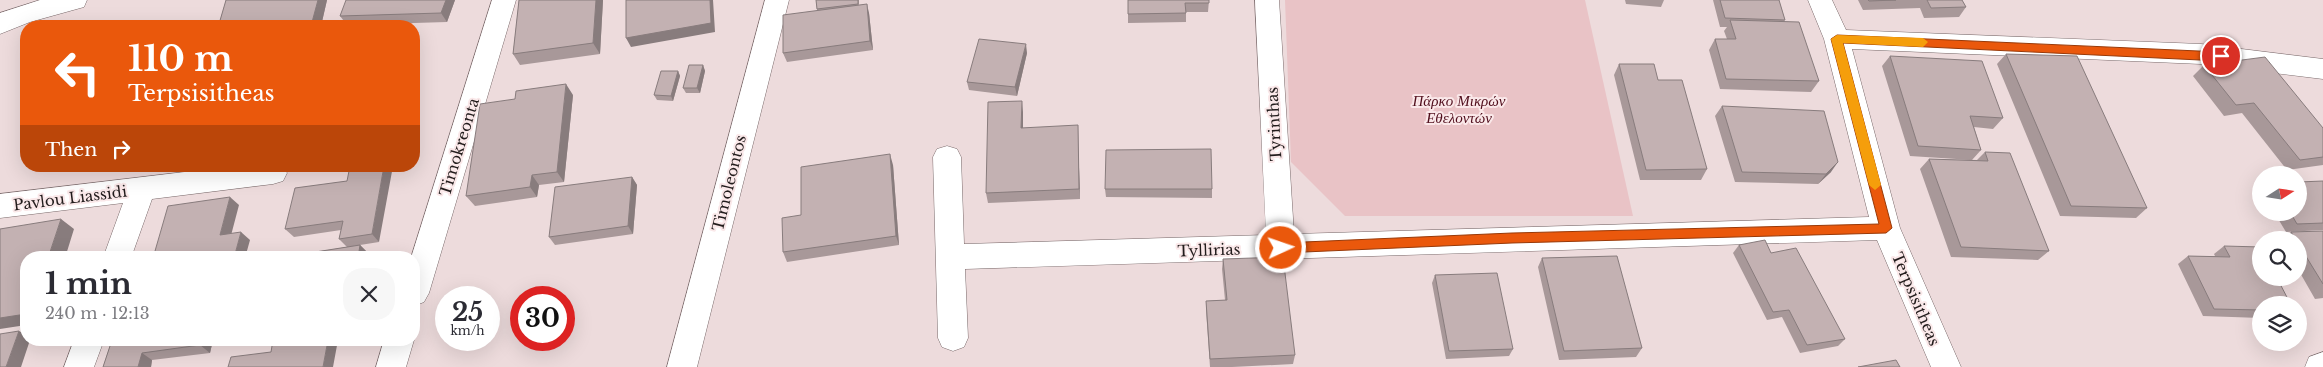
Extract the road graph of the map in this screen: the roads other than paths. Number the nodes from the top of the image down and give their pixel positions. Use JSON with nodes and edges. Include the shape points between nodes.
{"nodes":[{"id":1,"x":75,"y":0,"type":"edge"},
{"id":2,"x":504,"y":0,"type":"edge"},
{"id":3,"x":777,"y":0,"type":"edge"},
{"id":4,"x":1267,"y":0,"type":"edge"},
{"id":5,"x":1820,"y":0,"type":"edge"},
{"id":6,"x":0,"y":24,"type":"edge"},
{"id":7,"x":1837,"y":39,"type":"junction"},
{"id":8,"x":2322,"y":72,"type":"edge"},
{"id":9,"x":947,"y":157,"type":"dead end"},
{"id":10,"x":273,"y":173,"type":"dead end"},
{"id":11,"x":141,"y":190,"type":"junction"},
{"id":12,"x":0,"y":206,"type":"edge"},
{"id":13,"x":1886,"y":228,"type":"junction"},
{"id":14,"x":1281,"y":248,"type":"junction"},
{"id":15,"x":119,"y":251,"type":"edge"},
{"id":16,"x":950,"y":257,"type":"junction"},
{"id":17,"x":420,"y":273,"type":"edge"},
{"id":18,"x":953,"y":338,"type":"dead end"},
{"id":19,"x":87,"y":346,"type":"edge"},
{"id":20,"x":397,"y":346,"type":"edge"},
{"id":21,"x":79,"y":367,"type":"edge"},
{"id":22,"x":391,"y":367,"type":"edge"},
{"id":23,"x":682,"y":367,"type":"edge"},
{"id":24,"x":1946,"y":367,"type":"edge"}],
"edges":[{"from":1,"to":6,"type":"street","via":[[23,14]]},
{"from":2,"to":17,"type":"street","name":"Timokreonta"},
{"from":3,"to":23,"type":"street","name":"Timoleontos"},
{"from":4,"to":14,"type":"street","name":"Tyrinthas"},
{"from":5,"to":7,"type":"street","name":"Terpsisitheas"},
{"from":7,"to":8,"type":"street","via":[[2201,54]]},
{"from":7,"to":13,"type":"street","name":"Terpsisitheas"},
{"from":9,"to":16,"type":"street"},
{"from":10,"to":11,"type":"street","name":"Pavlou Liassidi"},
{"from":11,"to":12,"type":"street","name":"Pavlou Liassidi"},
{"from":11,"to":15,"type":"street","name":"Pavlou Liassidi"},
{"from":13,"to":14,"type":"street","name":"Tyllirias"},
{"from":13,"to":24,"type":"street","name":"Terpsisitheas"},
{"from":14,"to":16,"type":"street","name":"Tyllirias"},
{"from":16,"to":18,"type":"street"},
{"from":19,"to":21,"type":"street"},
{"from":20,"to":22,"type":"street"}]}
